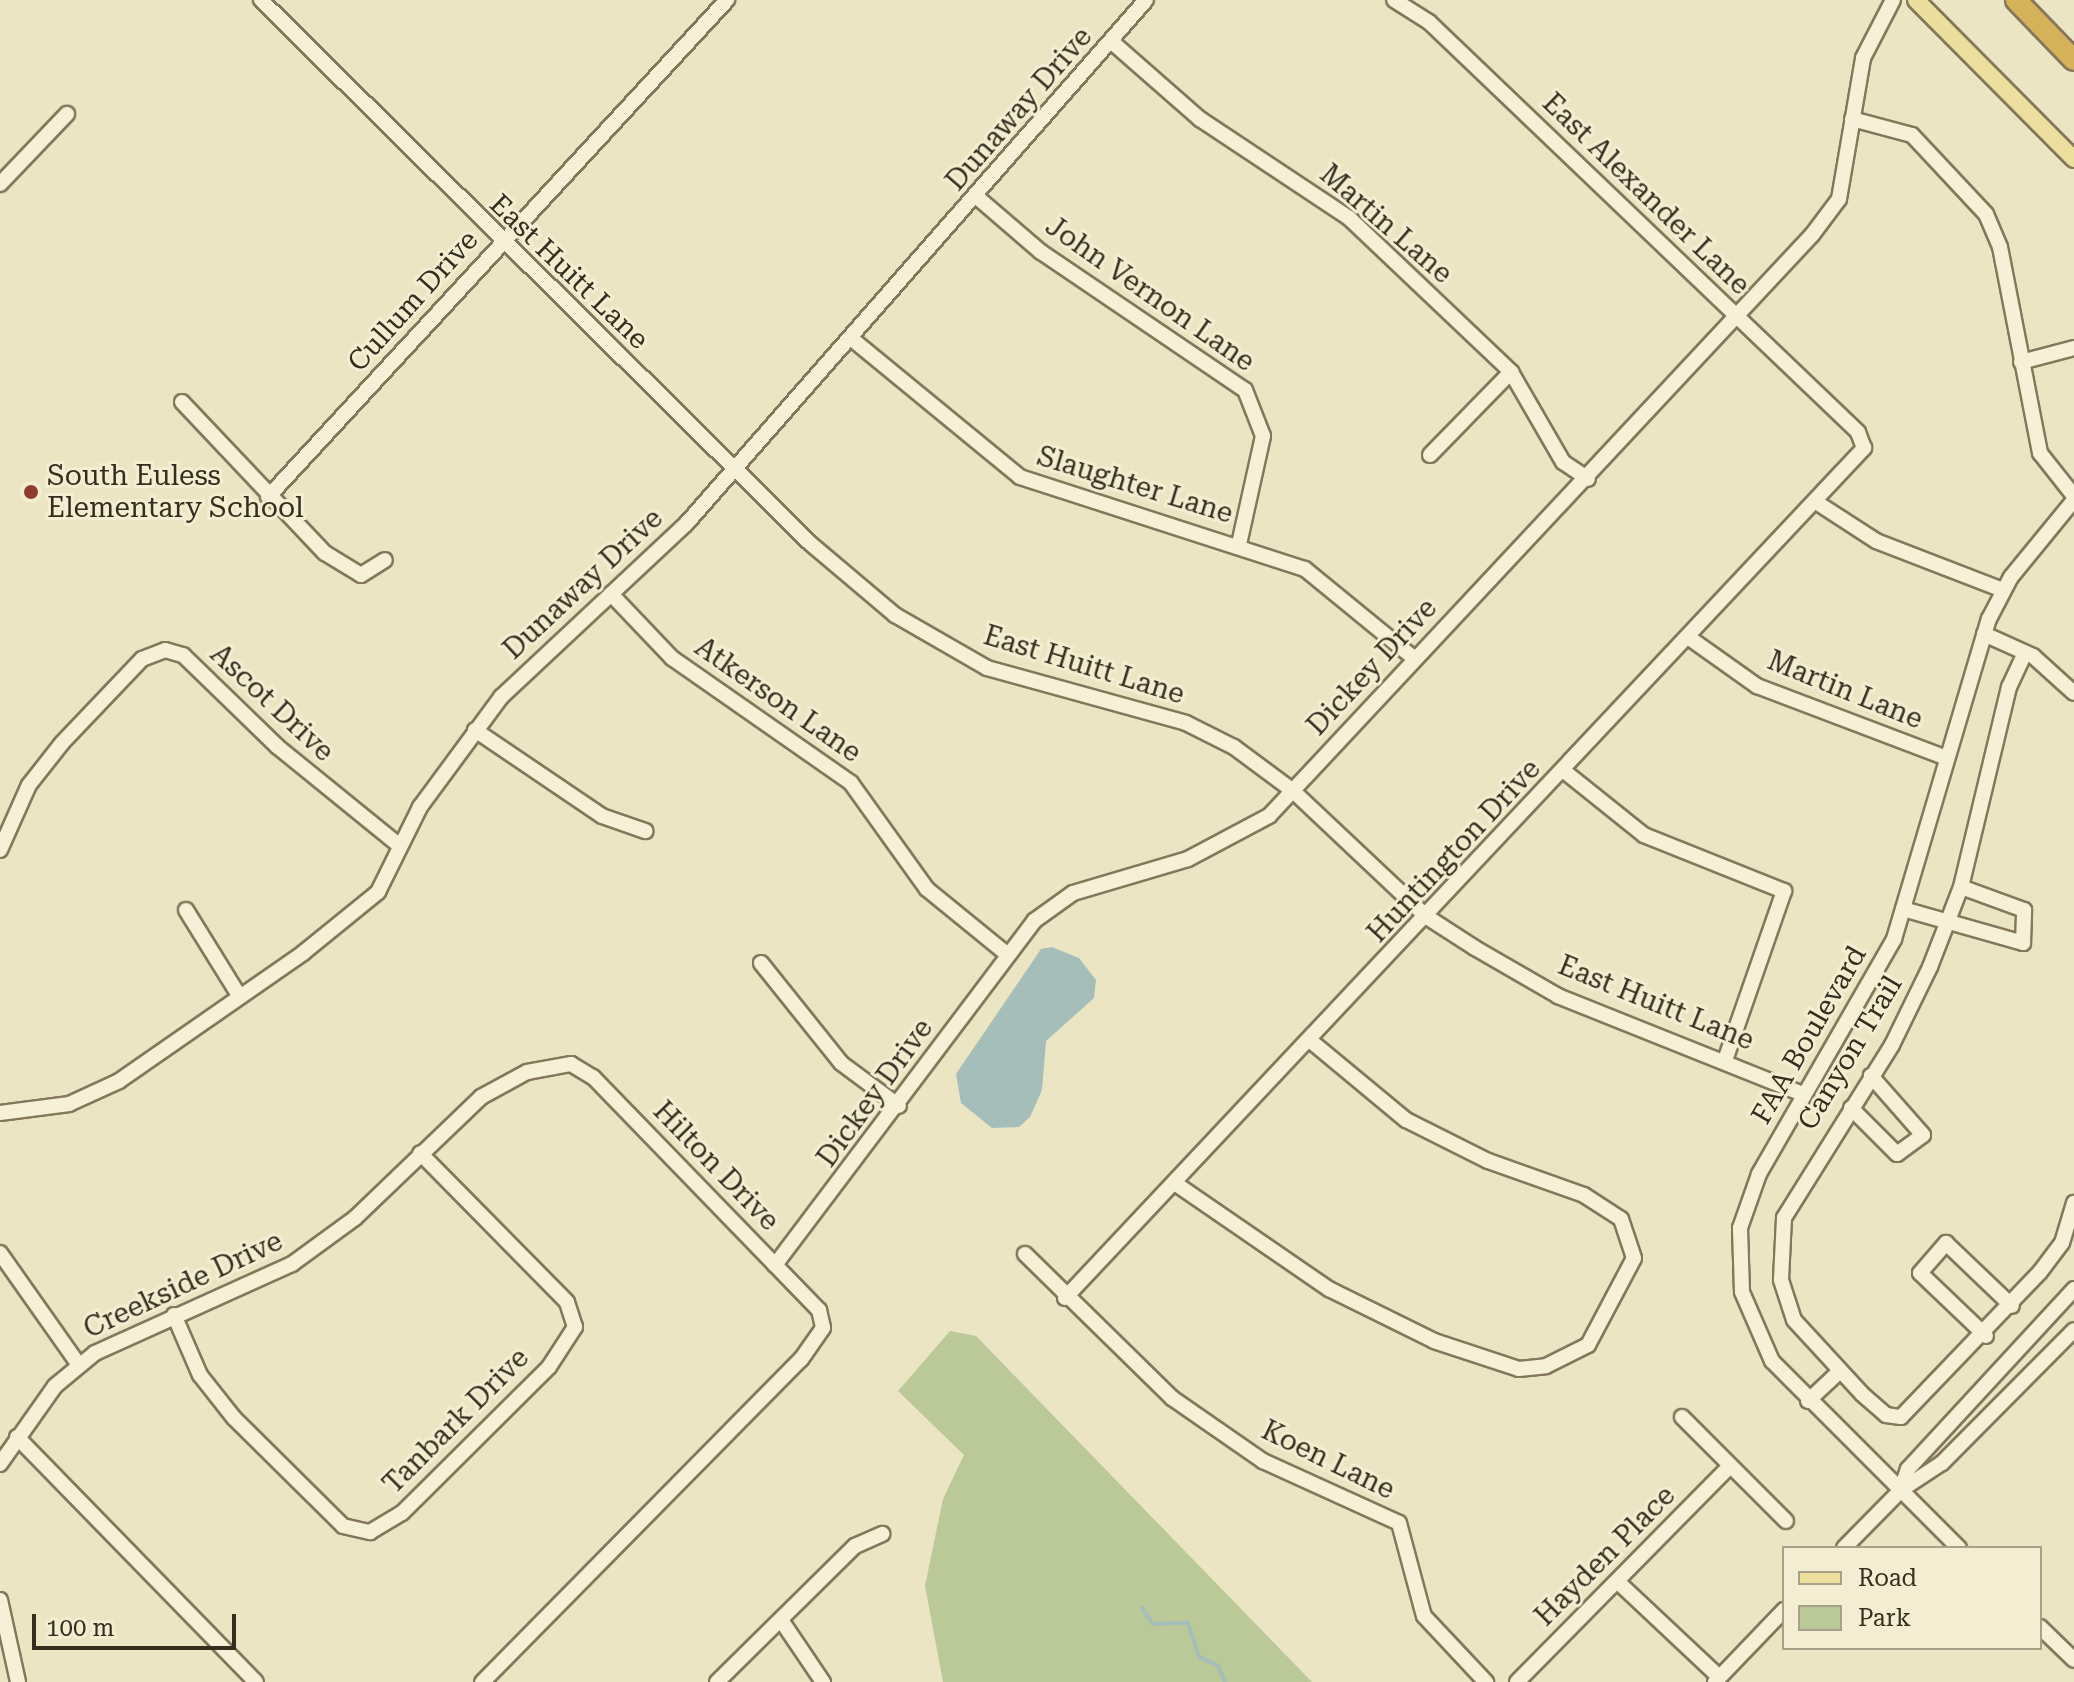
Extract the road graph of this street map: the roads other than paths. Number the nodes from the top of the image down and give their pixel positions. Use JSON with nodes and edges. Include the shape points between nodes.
{"nodes":[{"id":1,"x":261,"y":0,"type":"edge"},
{"id":2,"x":727,"y":0,"type":"edge"},
{"id":3,"x":1146,"y":0,"type":"edge"},
{"id":4,"x":1394,"y":0,"type":"edge"},
{"id":5,"x":1893,"y":0,"type":"edge"},
{"id":6,"x":1916,"y":0,"type":"edge"},
{"id":7,"x":2016,"y":0,"type":"edge"},
{"id":8,"x":1112,"y":42,"type":"junction"},
{"id":9,"x":2074,"y":60,"type":"edge"},
{"id":10,"x":67,"y":114,"type":"dead end"},
{"id":11,"x":1852,"y":119,"type":"junction"},
{"id":12,"x":2074,"y":159,"type":"edge"},
{"id":13,"x":0,"y":184,"type":"edge"},
{"id":14,"x":977,"y":197,"type":"junction"},
{"id":15,"x":501,"y":243,"type":"junction"},
{"id":16,"x":1737,"y":317,"type":"junction"},
{"id":17,"x":852,"y":339,"type":"junction"},
{"id":18,"x":2074,"y":348,"type":"edge"},
{"id":19,"x":2021,"y":362,"type":"junction"},
{"id":20,"x":1511,"y":372,"type":"junction"},
{"id":21,"x":182,"y":402,"type":"dead end"},
{"id":22,"x":1858,"y":432,"type":"joint"},
{"id":23,"x":1430,"y":455,"type":"dead end"},
{"id":24,"x":735,"y":470,"type":"junction"},
{"id":25,"x":1588,"y":479,"type":"junction"},
{"id":26,"x":268,"y":497,"type":"junction"},
{"id":27,"x":2074,"y":498,"type":"edge"},
{"id":28,"x":1816,"y":502,"type":"junction"},
{"id":29,"x":1239,"y":544,"type":"junction"},
{"id":30,"x":385,"y":560,"type":"dead end"},
{"id":31,"x":2003,"y":590,"type":"junction"},
{"id":32,"x":611,"y":594,"type":"junction"},
{"id":33,"x":1984,"y":634,"type":"junction"},
{"id":34,"x":1688,"y":637,"type":"junction"},
{"id":35,"x":2024,"y":655,"type":"junction"},
{"id":36,"x":1415,"y":659,"type":"junction"},
{"id":37,"x":2074,"y":693,"type":"edge"},
{"id":38,"x":475,"y":730,"type":"junction"},
{"id":39,"x":1947,"y":758,"type":"junction"},
{"id":40,"x":1564,"y":771,"type":"junction"},
{"id":41,"x":1292,"y":790,"type":"junction"},
{"id":42,"x":645,"y":831,"type":"dead end"},
{"id":43,"x":400,"y":846,"type":"junction"},
{"id":44,"x":0,"y":850,"type":"edge"},
{"id":45,"x":1961,"y":887,"type":"junction"},
{"id":46,"x":1903,"y":909,"type":"junction"},
{"id":47,"x":186,"y":910,"type":"dead end"},
{"id":48,"x":1427,"y":917,"type":"junction"},
{"id":49,"x":1947,"y":924,"type":"junction"},
{"id":50,"x":1008,"y":955,"type":"junction"},
{"id":51,"x":761,"y":963,"type":"dead end"},
{"id":52,"x":240,"y":997,"type":"junction"},
{"id":53,"x":1311,"y":1041,"type":"junction"},
{"id":54,"x":1725,"y":1060,"type":"junction"},
{"id":55,"x":560,"y":1061,"type":"joint"},
{"id":56,"x":1871,"y":1076,"type":"junction"},
{"id":57,"x":1803,"y":1094,"type":"junction"},
{"id":58,"x":899,"y":1106,"type":"junction"},
{"id":59,"x":1851,"y":1108,"type":"junction"},
{"id":60,"x":0,"y":1113,"type":"edge"},
{"id":61,"x":420,"y":1153,"type":"junction"},
{"id":62,"x":1176,"y":1184,"type":"junction"},
{"id":63,"x":2074,"y":1203,"type":"edge"},
{"id":64,"x":0,"y":1253,"type":"edge"},
{"id":65,"x":1025,"y":1254,"type":"dead end"},
{"id":66,"x":775,"y":1265,"type":"junction"},
{"id":67,"x":2074,"y":1289,"type":"edge"},
{"id":68,"x":1065,"y":1298,"type":"junction"},
{"id":69,"x":2012,"y":1306,"type":"junction"},
{"id":70,"x":174,"y":1315,"type":"junction"},
{"id":71,"x":2074,"y":1330,"type":"edge"},
{"id":72,"x":1986,"y":1336,"type":"junction"},
{"id":73,"x":79,"y":1365,"type":"junction"},
{"id":74,"x":1840,"y":1371,"type":"junction"},
{"id":75,"x":1808,"y":1401,"type":"junction"},
{"id":76,"x":1682,"y":1417,"type":"dead end"},
{"id":77,"x":17,"y":1437,"type":"junction"},
{"id":78,"x":0,"y":1464,"type":"edge"},
{"id":79,"x":1730,"y":1466,"type":"junction"},
{"id":80,"x":1901,"y":1490,"type":"junction"},
{"id":81,"x":1786,"y":1521,"type":"dead end"},
{"id":82,"x":882,"y":1534,"type":"dead end"},
{"id":83,"x":1846,"y":1546,"type":"edge"},
{"id":84,"x":1957,"y":1546,"type":"edge"},
{"id":85,"x":1618,"y":1582,"type":"junction"},
{"id":86,"x":0,"y":1600,"type":"edge"},
{"id":87,"x":1782,"y":1612,"type":"edge"},
{"id":88,"x":781,"y":1620,"type":"junction"},
{"id":89,"x":2042,"y":1629,"type":"edge"},
{"id":90,"x":2074,"y":1660,"type":"edge"},
{"id":91,"x":1717,"y":1680,"type":"edge"},
{"id":92,"x":18,"y":1682,"type":"edge"},
{"id":93,"x":256,"y":1682,"type":"edge"},
{"id":94,"x":482,"y":1682,"type":"edge"},
{"id":95,"x":717,"y":1682,"type":"edge"},
{"id":96,"x":823,"y":1682,"type":"edge"},
{"id":97,"x":1486,"y":1682,"type":"edge"},
{"id":98,"x":1517,"y":1682,"type":"edge"}],
"edges":[{"from":1,"to":15,"type":"street","name":"East Huitt Lane"},
{"from":2,"to":15,"type":"street","name":"Cullum Drive"},
{"from":3,"to":8,"type":"street","name":"Dunaway Drive"},
{"from":4,"to":16,"type":"street","name":"East Alexander Lane","via":[[1429,22]]},
{"from":5,"to":11,"type":"street","name":"Dickey Drive","via":[[1863,58]]},
{"from":6,"to":12,"type":"main road"},
{"from":7,"to":9,"type":"highway"},
{"from":8,"to":14,"type":"street","name":"Dunaway Drive"},
{"from":8,"to":20,"type":"street","name":"Martin Lane","via":[[1200,119],[1349,218]]},
{"from":10,"to":13,"type":"street"},
{"from":11,"to":16,"type":"street","name":"Dickey Drive","via":[[1839,199]]},
{"from":11,"to":19,"type":"street","via":[[1912,135],[1975,199],[2000,247]]},
{"from":14,"to":17,"type":"street","name":"Dunaway Drive"},
{"from":14,"to":29,"type":"street","name":"John Vernon Lane","via":[[1041,252],[1245,390],[1263,436]]},
{"from":15,"to":24,"type":"street","name":"East Huitt Lane"},
{"from":15,"to":26,"type":"street","name":"Cullum Drive"},
{"from":16,"to":22,"type":"street","name":"East Alexander Lane"},
{"from":16,"to":25,"type":"street","name":"Dickey Drive"},
{"from":17,"to":24,"type":"street","name":"Dunaway Drive"},
{"from":17,"to":29,"type":"street","name":"Slaughter Lane","via":[[1020,477]]},
{"from":18,"to":19,"type":"street"},
{"from":19,"to":27,"type":"street","via":[[2040,453]]},
{"from":20,"to":23,"type":"street"},
{"from":20,"to":25,"type":"street","name":"Martin Lane","via":[[1563,462]]},
{"from":21,"to":26,"type":"street"},
{"from":22,"to":28,"type":"street","name":"Huntington Drive","via":[[1861,457]]},
{"from":24,"to":32,"type":"street","name":"Dunaway Drive"},
{"from":24,"to":41,"type":"street","name":"East Huitt Lane","via":[[870,597],[953,650],[1011,676],[1186,723]]},
{"from":25,"to":36,"type":"street","name":"Dickey Drive"},
{"from":26,"to":30,"type":"street","via":[[325,553],[361,575]]},
{"from":27,"to":31,"type":"street","name":"FAA Boulevard"},
{"from":28,"to":31,"type":"street","via":[[1876,541]]},
{"from":28,"to":34,"type":"street","name":"Huntington Drive"},
{"from":29,"to":36,"type":"street","name":"Slaughter Lane","via":[[1327,581]]},
{"from":31,"to":33,"type":"street","name":"FAA Boulevard"},
{"from":32,"to":38,"type":"street","name":"Dunaway Drive","via":[[533,663]]},
{"from":32,"to":50,"type":"street","name":"Atkerson Lane","via":[[672,658],[851,783],[927,889]]},
{"from":33,"to":35,"type":"street"},
{"from":33,"to":39,"type":"street","name":"FAA Boulevard"},
{"from":34,"to":39,"type":"street","name":"Martin Lane","via":[[1757,686]]},
{"from":34,"to":40,"type":"street","name":"Huntington Drive"},
{"from":35,"to":37,"type":"street"},
{"from":35,"to":45,"type":"street","name":"Canyon Trail","via":[[2009,687]]},
{"from":36,"to":41,"type":"street","name":"Dickey Drive"},
{"from":38,"to":42,"type":"street","via":[[602,816]]},
{"from":38,"to":43,"type":"street","name":"Dunaway Drive"},
{"from":39,"to":46,"type":"street","name":"FAA Boulevard"},
{"from":40,"to":48,"type":"street","name":"Huntington Drive"},
{"from":40,"to":54,"type":"street","via":[[1644,835],[1784,891]]},
{"from":41,"to":48,"type":"street","name":"East Huitt Lane"},
{"from":41,"to":50,"type":"street","name":"Dickey Drive","via":[[1239,838],[1073,893],[1034,921]]},
{"from":43,"to":44,"type":"street","name":"Ascot Drive","via":[[278,747],[183,655],[165,650],[142,659],[62,743],[29,785]]},
{"from":43,"to":52,"type":"street","name":"Dunaway Drive","via":[[378,892]]},
{"from":45,"to":49,"type":"street","name":"Canyon Trail"},
{"from":45,"to":49,"type":"street","via":[[2024,910],[2023,943]]},
{"from":46,"to":49,"type":"street"},
{"from":46,"to":57,"type":"street","name":"FAA Boulevard","via":[[1877,973]]},
{"from":47,"to":52,"type":"street"},
{"from":48,"to":53,"type":"street","name":"Huntington Drive"},
{"from":48,"to":54,"type":"street","name":"East Huitt Lane","via":[[1558,996]]},
{"from":49,"to":56,"type":"street","name":"Canyon Trail"},
{"from":50,"to":58,"type":"street","name":"Dickey Drive"},
{"from":51,"to":58,"type":"street","via":[[841,1063]]},
{"from":52,"to":60,"type":"street","name":"Dunaway Drive","via":[[119,1081],[69,1104]]},
{"from":53,"to":62,"type":"street","name":"Huntington Drive"},
{"from":53,"to":62,"type":"street","via":[[1406,1120],[1610,1207],[1632,1239],[1634,1258],[1588,1345],[1546,1366],[1482,1359],[1329,1289]]},
{"from":54,"to":57,"type":"street","name":"East Huitt Lane"},
{"from":55,"to":61,"type":"street","name":"Creekside Drive","via":[[481,1097]]},
{"from":55,"to":66,"type":"street","name":"Hilton Drive","via":[[593,1077]]},
{"from":56,"to":59,"type":"street","name":"Canyon Trail"},
{"from":56,"to":59,"type":"street","via":[[1923,1135],[1897,1154]]},
{"from":57,"to":75,"type":"street","name":"FAA Boulevard","via":[[1759,1174],[1740,1228],[1738,1267],[1752,1323]]},
{"from":58,"to":66,"type":"street","name":"Dickey Drive"},
{"from":59,"to":74,"type":"street","name":"Canyon Trail","via":[[1801,1183],[1777,1240],[1794,1320]]},
{"from":61,"to":70,"type":"street","name":"Creekside Drive","via":[[355,1218],[292,1264]]},
{"from":61,"to":70,"type":"street","name":"Tanbark Drive","via":[[567,1302],[574,1323],[549,1367],[423,1495],[370,1532],[355,1532],[234,1418],[200,1375]]},
{"from":62,"to":68,"type":"street","name":"Huntington Drive"},
{"from":63,"to":69,"type":"street","via":[[2062,1243]]},
{"from":64,"to":73,"type":"street"},
{"from":65,"to":68,"type":"street","name":"Koen Lane"},
{"from":66,"to":94,"type":"street","name":"Hilton Drive","via":[[824,1320],[801,1359]]},
{"from":67,"to":80,"type":"street","via":[[1908,1469]]},
{"from":68,"to":97,"type":"street","name":"Koen Lane","via":[[1172,1398],[1263,1461],[1399,1523],[1424,1616]]},
{"from":69,"to":72,"type":"street"},
{"from":69,"to":72,"type":"street","via":[[1946,1243],[1920,1273]]},
{"from":70,"to":73,"type":"street","name":"Creekside Drive"},
{"from":71,"to":80,"type":"street","via":[[1942,1463]]},
{"from":72,"to":74,"type":"street","name":"Canyon Trail","via":[[1901,1417],[1886,1415]]},
{"from":73,"to":77,"type":"street","name":"Creekside Drive"},
{"from":74,"to":75,"type":"street"},
{"from":75,"to":80,"type":"street","name":"FAA Boulevard"},
{"from":76,"to":79,"type":"street"},
{"from":77,"to":78,"type":"street","name":"Creekside Drive"},
{"from":77,"to":93,"type":"street"},
{"from":79,"to":81,"type":"street"},
{"from":79,"to":85,"type":"street","name":"Hayden Place"},
{"from":80,"to":83,"type":"street"},
{"from":80,"to":84,"type":"street","name":"FAA Boulevard"},
{"from":82,"to":88,"type":"street","via":[[855,1546]]},
{"from":85,"to":91,"type":"street"},
{"from":85,"to":98,"type":"street","name":"Hayden Place"},
{"from":86,"to":92,"type":"street"},
{"from":87,"to":91,"type":"street"},
{"from":88,"to":95,"type":"street"},
{"from":88,"to":96,"type":"street"},
{"from":89,"to":90,"type":"street"}]}
